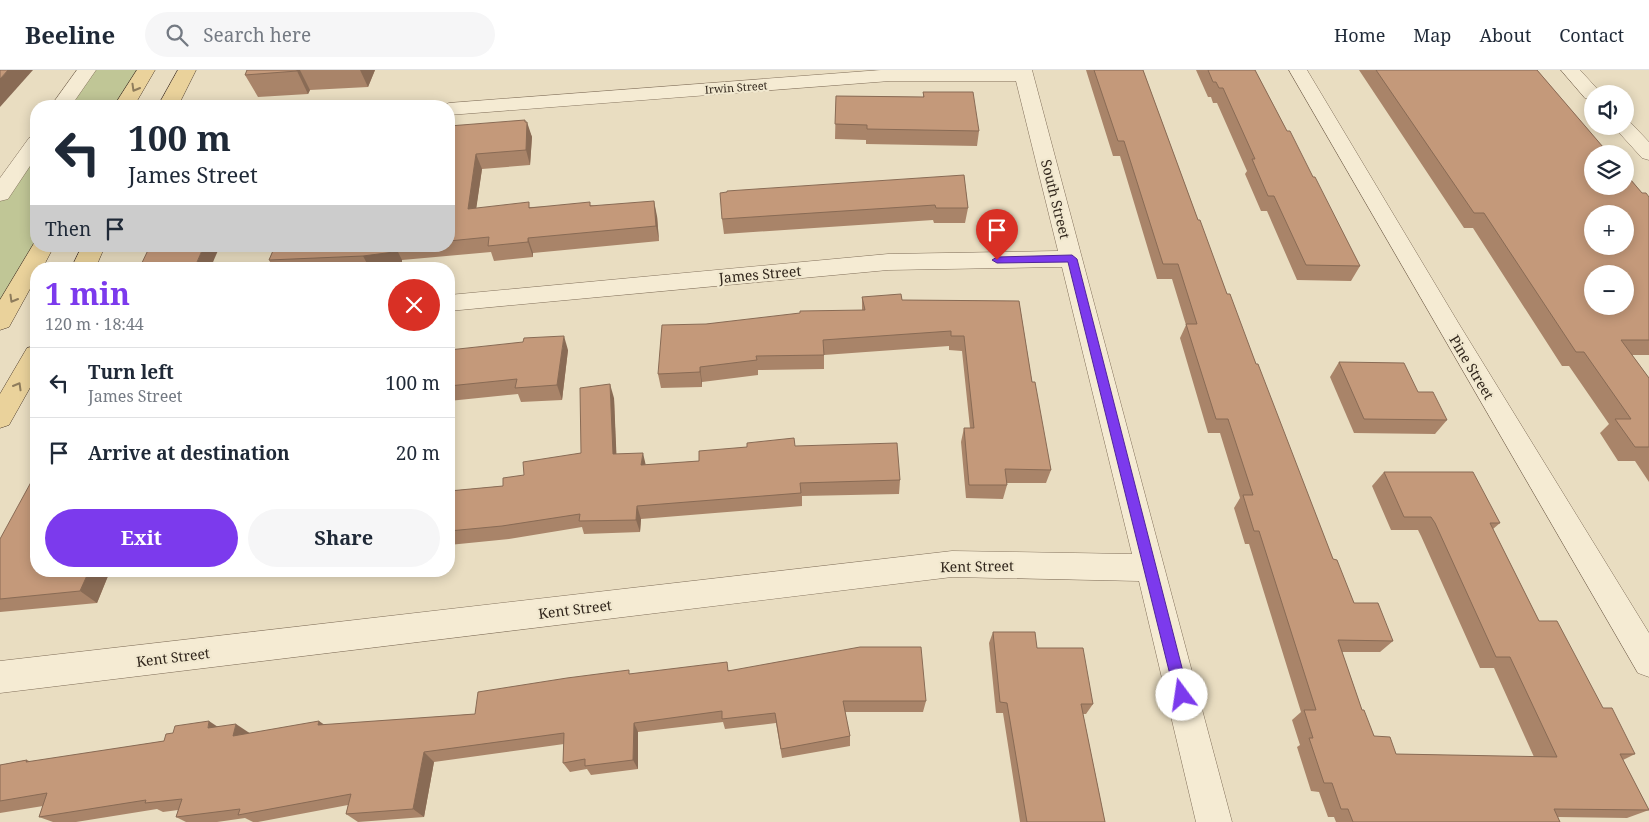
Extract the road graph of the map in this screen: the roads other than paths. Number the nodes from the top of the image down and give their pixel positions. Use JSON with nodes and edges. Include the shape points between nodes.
{"nodes":[{"id":1,"x":87,"y":70,"type":"edge"},
{"id":2,"x":146,"y":70,"type":"edge"},
{"id":3,"x":187,"y":70,"type":"edge"},
{"id":4,"x":1298,"y":70,"type":"edge"},
{"id":5,"x":1570,"y":70,"type":"edge"},
{"id":6,"x":1024,"y":72,"type":"edge"},
{"id":7,"x":1584,"y":85,"type":"edge"},
{"id":8,"x":66,"y":100,"type":"edge"},
{"id":9,"x":128,"y":100,"type":"edge"},
{"id":10,"x":171,"y":100,"type":"edge"},
{"id":11,"x":455,"y":109,"type":"edge"},
{"id":12,"x":1631,"y":135,"type":"edge"},
{"id":13,"x":30,"y":151,"type":"edge"},
{"id":14,"x":1649,"y":154,"type":"edge"},
{"id":15,"x":0,"y":194,"type":"edge"},
{"id":16,"x":1072,"y":259,"type":"junction"},
{"id":17,"x":30,"y":269,"type":"edge"},
{"id":18,"x":455,"y":302,"type":"edge"},
{"id":19,"x":0,"y":321,"type":"edge"},
{"id":20,"x":30,"y":366,"type":"edge"},
{"id":21,"x":0,"y":418,"type":"edge"},
{"id":22,"x":1151,"y":568,"type":"junction"},
{"id":23,"x":1649,"y":662,"type":"edge"},
{"id":24,"x":0,"y":677,"type":"edge"},
{"id":25,"x":1214,"y":822,"type":"edge"}],
"edges":[{"from":1,"to":8,"type":"street"},
{"from":2,"to":9,"type":"main road","one_way":true},
{"from":3,"to":10,"type":"main road"},
{"from":4,"to":23,"type":"street","name":"Pine Street"},
{"from":5,"to":7,"type":"street"},
{"from":6,"to":11,"type":"street","name":"Irwin Street","via":[[890,75]]},
{"from":6,"to":16,"type":"street","name":"South Street"},
{"from":12,"to":14,"type":"street"},
{"from":13,"to":15,"type":"street"},
{"from":16,"to":18,"type":"street","name":"James Street","via":[[888,262]]},
{"from":16,"to":22,"type":"street","name":"South Street"},
{"from":17,"to":19,"type":"main road","one_way":true},
{"from":21,"to":20,"type":"main road","one_way":true},
{"from":22,"to":24,"type":"street","name":"Kent Street","via":[[952,564]]},
{"from":22,"to":25,"type":"street","name":"South Street"}]}
